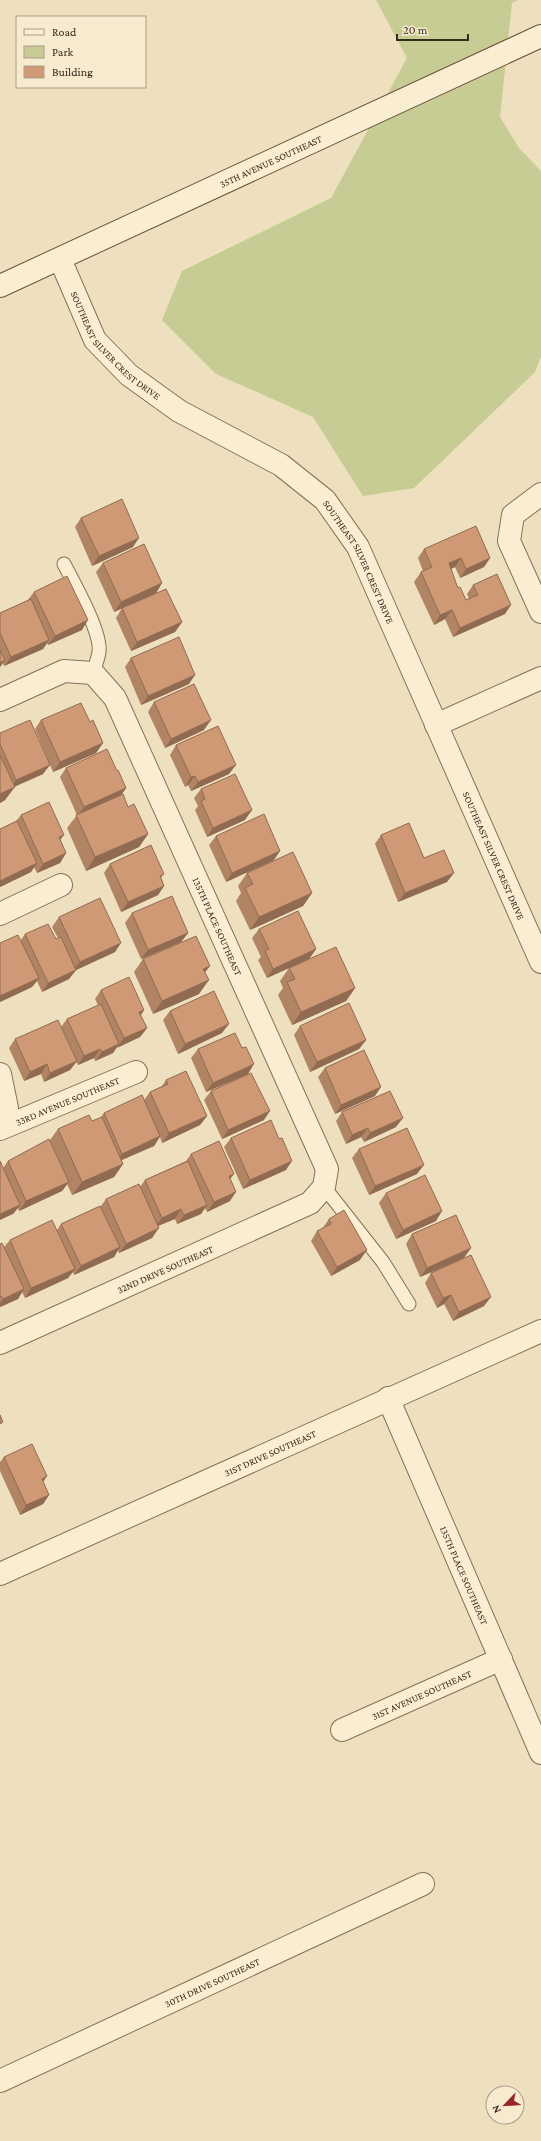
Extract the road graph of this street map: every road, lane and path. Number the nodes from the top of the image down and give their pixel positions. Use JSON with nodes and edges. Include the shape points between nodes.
{"nodes":[{"id":1,"x":541,"y":36,"type":"edge"},
{"id":2,"x":60,"y":259,"type":"junction"},
{"id":3,"x":2,"y":281,"type":"edge"},
{"id":4,"x":541,"y":494,"type":"edge"},
{"id":5,"x":64,"y":564,"type":"dead end"},
{"id":6,"x":541,"y":612,"type":"edge"},
{"id":7,"x":93,"y":673,"type":"junction"},
{"id":8,"x":541,"y":678,"type":"edge"},
{"id":9,"x":0,"y":700,"type":"edge"},
{"id":10,"x":436,"y":725,"type":"junction"},
{"id":11,"x":61,"y":885,"type":"dead end"},
{"id":12,"x":0,"y":914,"type":"edge"},
{"id":13,"x":541,"y":962,"type":"edge"},
{"id":14,"x":136,"y":1072,"type":"dead end"},
{"id":15,"x":0,"y":1074,"type":"edge"},
{"id":16,"x":0,"y":1123,"type":"edge"},
{"id":17,"x":0,"y":1129,"type":"edge"},
{"id":18,"x":324,"y":1187,"type":"junction"},
{"id":19,"x":409,"y":1304,"type":"dead end"},
{"id":20,"x":541,"y":1332,"type":"edge"},
{"id":21,"x":0,"y":1343,"type":"edge"},
{"id":22,"x":388,"y":1398,"type":"junction"},
{"id":23,"x":0,"y":1574,"type":"edge"},
{"id":24,"x":500,"y":1659,"type":"junction"},
{"id":25,"x":342,"y":1730,"type":"dead end"},
{"id":26,"x":541,"y":1753,"type":"edge"},
{"id":27,"x":423,"y":1884,"type":"dead end"},
{"id":28,"x":0,"y":2080,"type":"edge"}],
"edges":[{"from":1,"to":2,"type":"street","name":"35TH AVENUE SOUTHEAST"},
{"from":2,"to":3,"type":"street","name":"35TH AVENUE SOUTHEAST"},
{"from":2,"to":10,"type":"street","name":"SOUTHEAST SILVER CREST DRIVE","via":[[95,340],[129,374],[179,411],[281,465],[325,500],[358,547]]},
{"from":4,"to":6,"type":"street","via":[[513,515],[509,541]]},
{"from":5,"to":7,"type":"lane","via":[[98,641],[99,652]]},
{"from":7,"to":9,"type":"street","via":[[64,671]]},
{"from":7,"to":18,"type":"street","name":"135TH PLACE SOUTHEAST","via":[[115,698],[327,1169]]},
{"from":8,"to":10,"type":"street"},
{"from":10,"to":13,"type":"street","name":"SOUTHEAST SILVER CREST DRIVE"},
{"from":11,"to":12,"type":"street"},
{"from":14,"to":17,"type":"street","name":"33RD AVENUE SOUTHEAST"},
{"from":15,"to":16,"type":"street","via":[[7,1108]]},
{"from":18,"to":19,"type":"lane","via":[[383,1262]]},
{"from":18,"to":21,"type":"street","name":"32ND DRIVE SOUTHEAST","via":[[310,1203]]},
{"from":20,"to":22,"type":"street","name":"31ST DRIVE SOUTHEAST"},
{"from":22,"to":23,"type":"street","name":"31ST DRIVE SOUTHEAST"},
{"from":22,"to":24,"type":"street","name":"135TH PLACE SOUTHEAST"},
{"from":24,"to":25,"type":"street","name":"31ST AVENUE SOUTHEAST"},
{"from":24,"to":26,"type":"street","name":"135TH PLACE SOUTHEAST"},
{"from":27,"to":28,"type":"street","name":"30TH DRIVE SOUTHEAST"}]}
